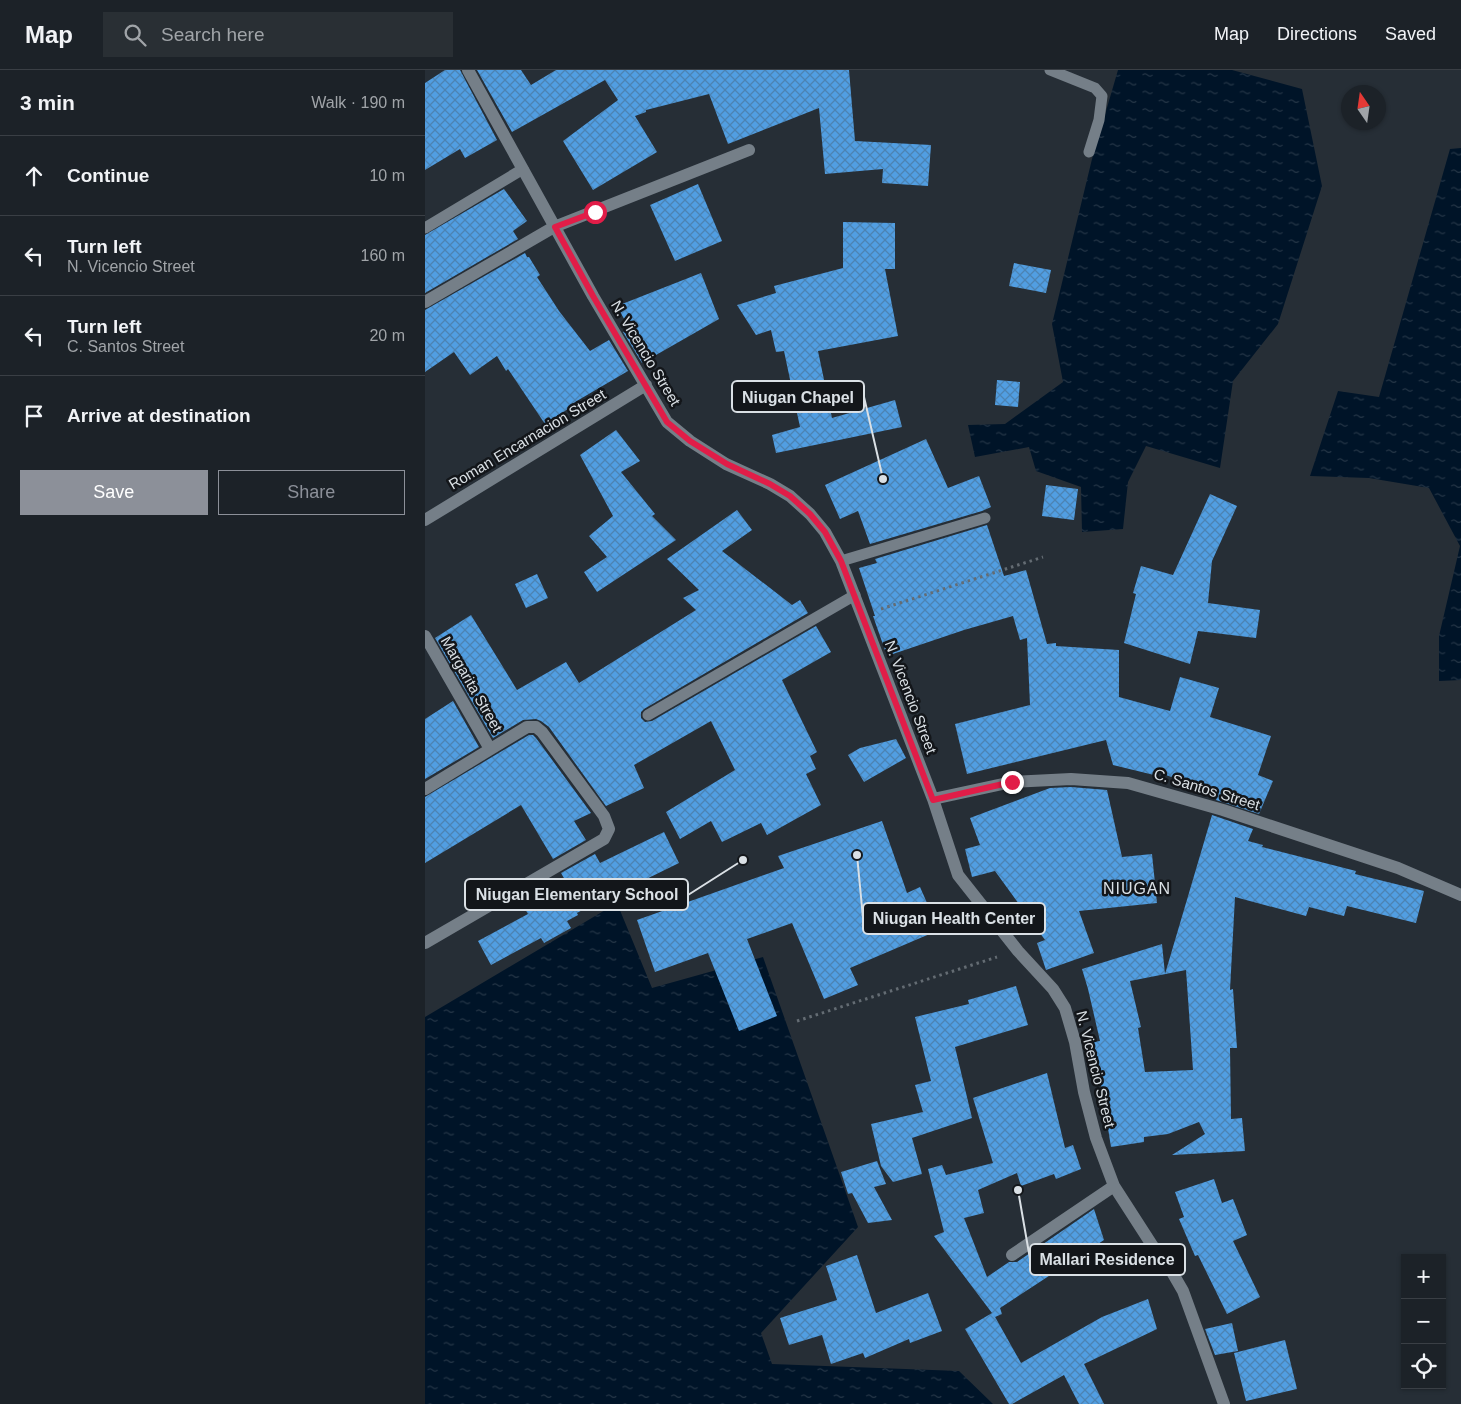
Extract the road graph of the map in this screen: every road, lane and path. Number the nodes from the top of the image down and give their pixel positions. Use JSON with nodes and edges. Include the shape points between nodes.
{"nodes":[{"id":1,"x":468,"y":70,"type":"edge"},
{"id":2,"x":1050,"y":70,"type":"edge"},
{"id":3,"x":749,"y":150,"type":"dead end"},
{"id":4,"x":1089,"y":152,"type":"dead end"},
{"id":5,"x":523,"y":169,"type":"junction"},
{"id":6,"x":555,"y":227,"type":"junction"},
{"id":7,"x":425,"y":228,"type":"edge"},
{"id":8,"x":425,"y":302,"type":"edge"},
{"id":9,"x":646,"y":386,"type":"junction"},
{"id":10,"x":985,"y":518,"type":"dead end"},
{"id":11,"x":425,"y":520,"type":"edge"},
{"id":12,"x":1043,"y":557,"type":"dead end"},
{"id":13,"x":841,"y":561,"type":"junction"},
{"id":14,"x":855,"y":595,"type":"junction"},
{"id":15,"x":862,"y":616,"type":"junction"},
{"id":16,"x":425,"y":636,"type":"edge"},
{"id":17,"x":429,"y":653,"type":"edge"},
{"id":18,"x":647,"y":715,"type":"dead end"},
{"id":19,"x":491,"y":749,"type":"junction"},
{"id":20,"x":425,"y":789,"type":"edge"},
{"id":21,"x":933,"y":800,"type":"junction"},
{"id":22,"x":1461,"y":895,"type":"edge"},
{"id":23,"x":425,"y":943,"type":"edge"},
{"id":24,"x":1018,"y":951,"type":"junction"},
{"id":25,"x":797,"y":1021,"type":"dead end"},
{"id":26,"x":1114,"y":1186,"type":"junction"},
{"id":27,"x":1012,"y":1254,"type":"dead end"},
{"id":28,"x":1224,"y":1404,"type":"edge"}],
"edges":[{"from":1,"to":5,"type":"street","name":"N. Vicencio Street"},
{"from":2,"to":4,"type":"lane","via":[[1095,88],[1102,96],[1099,120]]},
{"from":3,"to":6,"type":"street"},
{"from":5,"to":6,"type":"street","name":"N. Vicencio Street"},
{"from":5,"to":7,"type":"lane"},
{"from":6,"to":8,"type":"street"},
{"from":6,"to":9,"type":"street","name":"N. Vicencio Street"},
{"from":9,"to":11,"type":"street","name":"Roman Encarnacion Street"},
{"from":9,"to":13,"type":"street","name":"N. Vicencio Street","via":[[667,422],[690,441],[790,496],[825,532]]},
{"from":10,"to":13,"type":"lane"},
{"from":12,"to":15,"type":"path"},
{"from":13,"to":14,"type":"street","name":"N. Vicencio Street"},
{"from":14,"to":15,"type":"street","name":"N. Vicencio Street"},
{"from":14,"to":18,"type":"lane"},
{"from":15,"to":21,"type":"street","name":"N. Vicencio Street"},
{"from":16,"to":17,"type":"street","name":"Margarita Street"},
{"from":17,"to":19,"type":"street","name":"Margarita Street"},
{"from":19,"to":20,"type":"street"},
{"from":19,"to":23,"type":"street","via":[[527,727],[536,727],[604,816],[609,829],[604,839]]},
{"from":21,"to":22,"type":"street","name":"C. Santos Street","via":[[1012,782],[1071,779],[1128,783],[1223,810],[1398,868]]},
{"from":21,"to":24,"type":"street","name":"N. Vicencio Street","via":[[958,874]]},
{"from":24,"to":25,"type":"path"},
{"from":24,"to":26,"type":"street","name":"N. Vicencio Street","via":[[1053,989],[1065,1008],[1096,1138]]},
{"from":26,"to":27,"type":"street"},
{"from":26,"to":28,"type":"street","name":"N. Vicencio Street","via":[[1183,1291]]}]}
